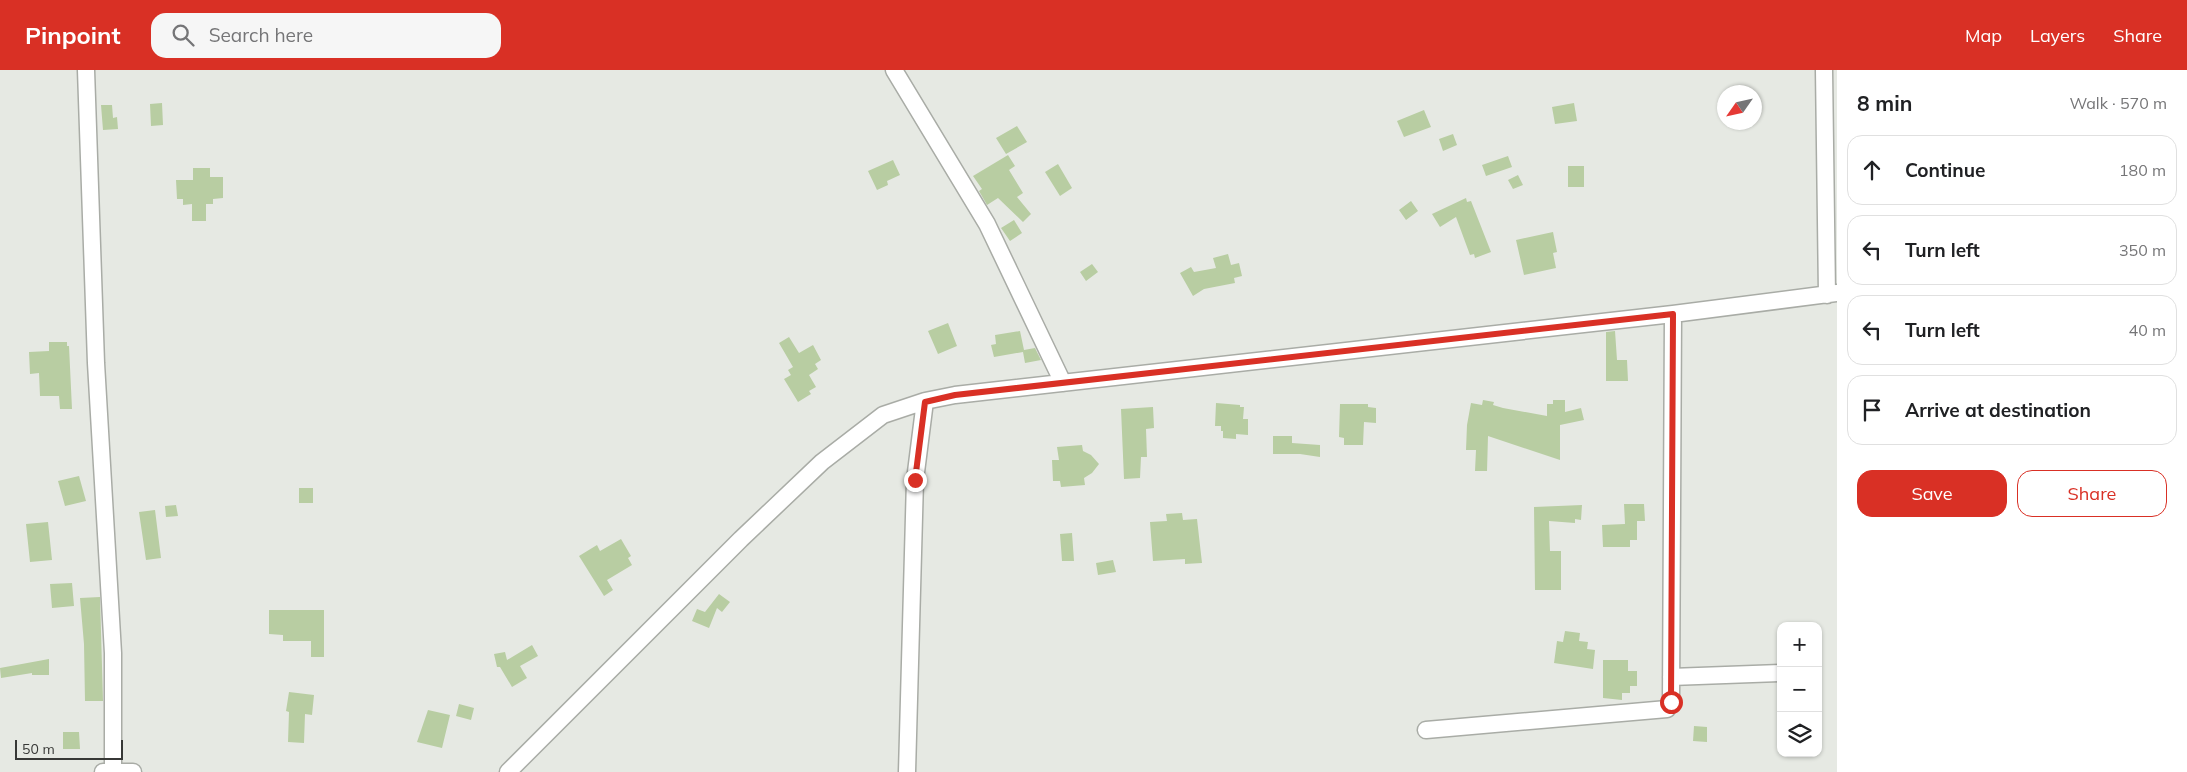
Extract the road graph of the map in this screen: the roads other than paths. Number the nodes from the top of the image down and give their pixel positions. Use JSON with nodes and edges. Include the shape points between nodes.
{"nodes":[{"id":1,"x":86,"y":70,"type":"edge"},
{"id":2,"x":894,"y":70,"type":"edge"},
{"id":3,"x":1824,"y":70,"type":"edge"},
{"id":4,"x":1832,"y":294,"type":"edge"},
{"id":5,"x":1673,"y":314,"type":"junction"},
{"id":6,"x":1063,"y":383,"type":"junction"},
{"id":7,"x":925,"y":402,"type":"junction"},
{"id":8,"x":1777,"y":673,"type":"edge"},
{"id":9,"x":1671,"y":677,"type":"junction"},
{"id":10,"x":1426,"y":730,"type":"dead end"},
{"id":11,"x":108,"y":772,"type":"edge"},
{"id":12,"x":133,"y":772,"type":"edge"},
{"id":13,"x":508,"y":772,"type":"edge"},
{"id":14,"x":907,"y":772,"type":"edge"}],
"edges":[{"from":1,"to":11,"type":"street","via":[[96,363],[113,653]]},
{"from":2,"to":6,"type":"street","via":[[987,224]]},
{"from":3,"to":4,"type":"street"},
{"from":4,"to":5,"type":"street"},
{"from":5,"to":6,"type":"street"},
{"from":5,"to":9,"type":"street"},
{"from":6,"to":7,"type":"street","via":[[955,395]]},
{"from":7,"to":13,"type":"street","via":[[883,415],[822,462]]},
{"from":7,"to":14,"type":"street","via":[[915,480]]},
{"from":8,"to":9,"type":"street"},
{"from":9,"to":10,"type":"street","via":[[1671,702],[1667,709]]},
{"from":11,"to":12,"type":"street"}]}
